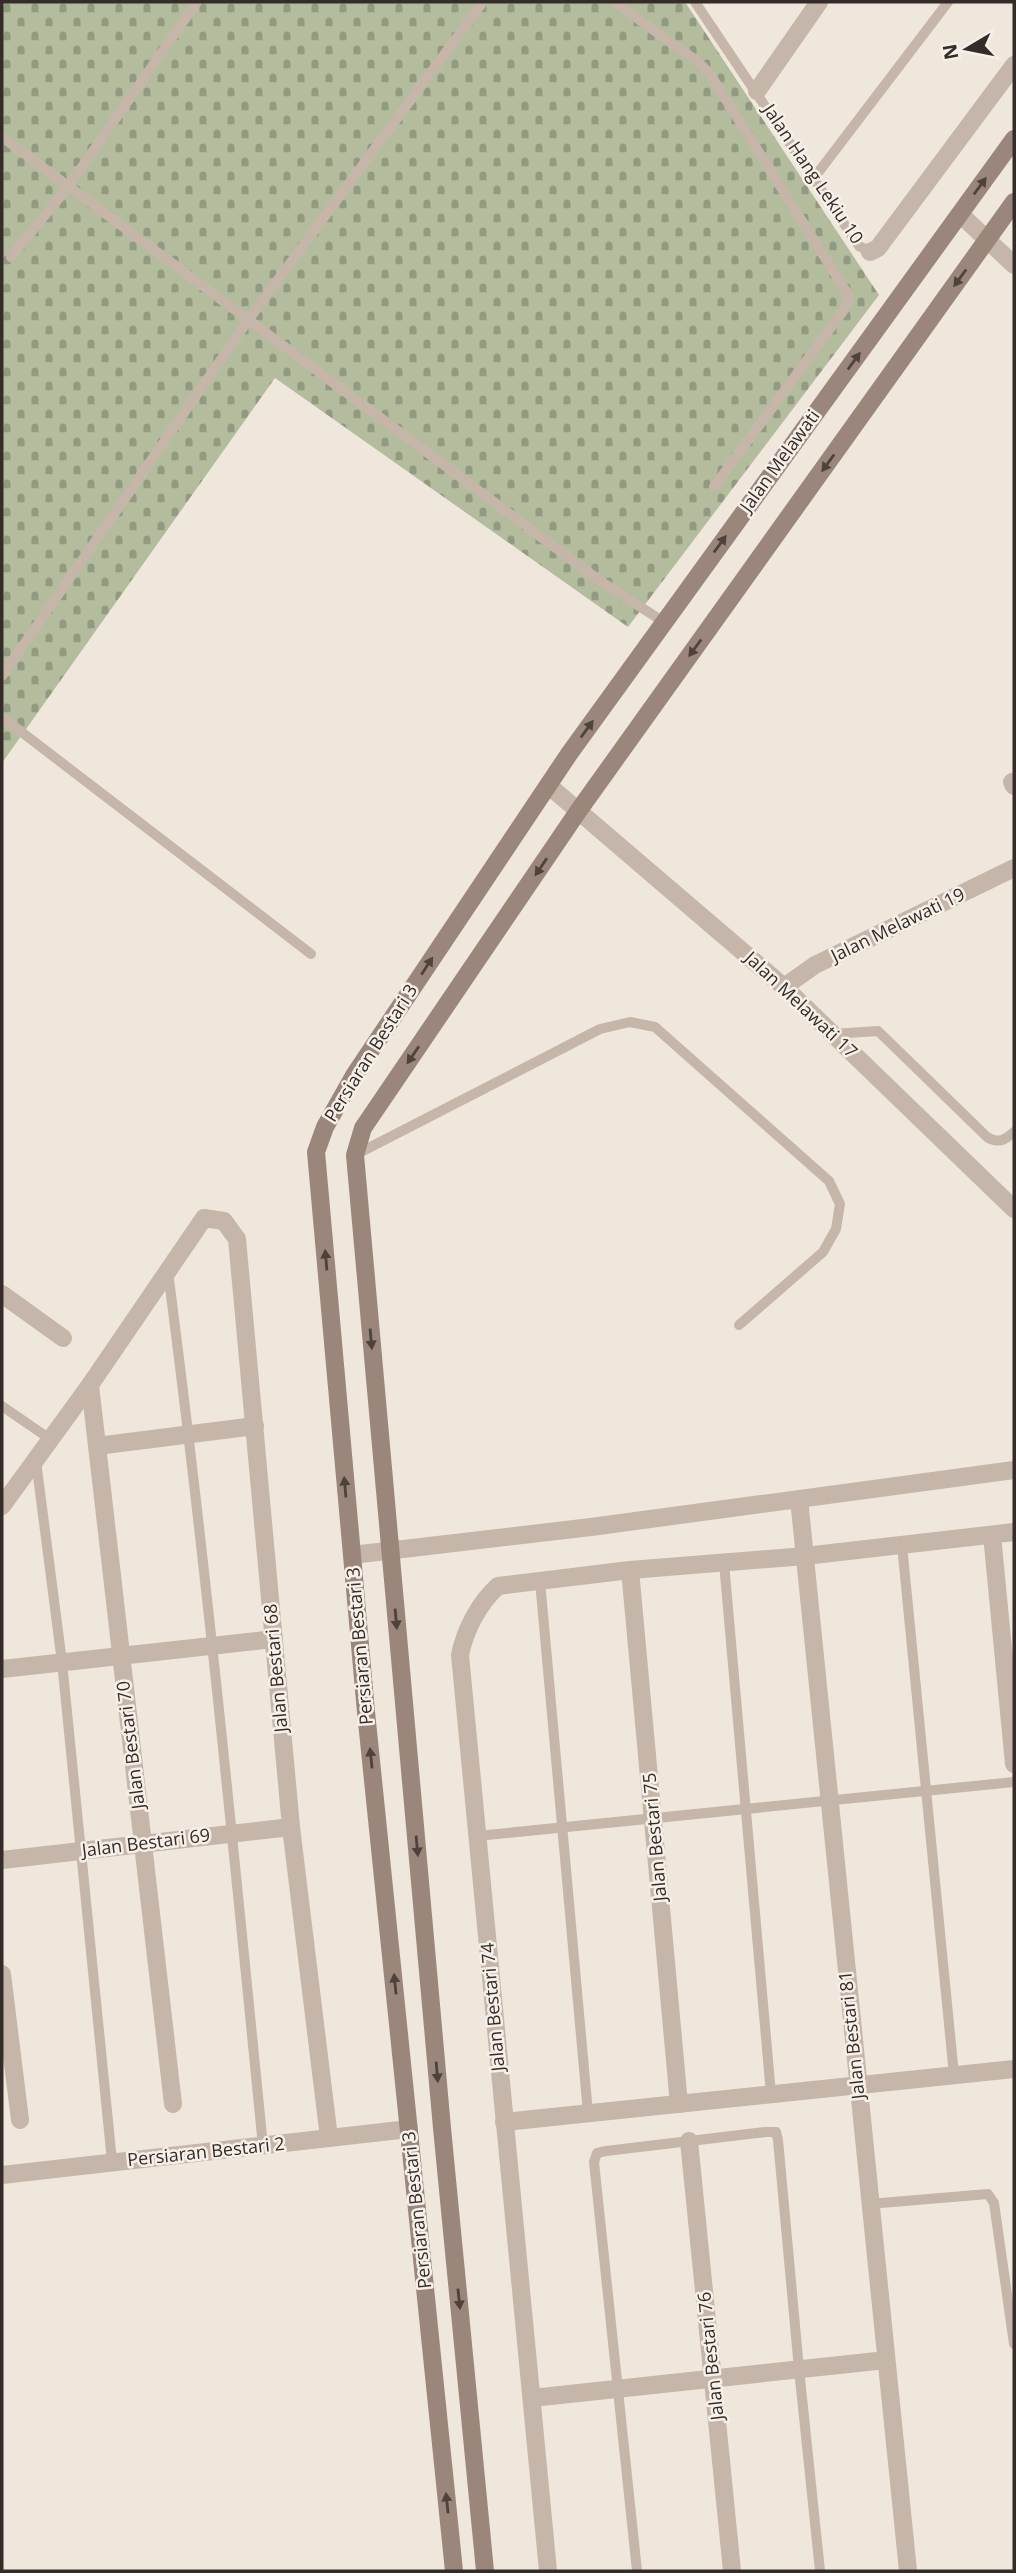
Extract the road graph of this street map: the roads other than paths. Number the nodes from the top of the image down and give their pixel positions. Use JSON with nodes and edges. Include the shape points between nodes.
{"nodes":[{"id":1,"x":197,"y":2,"type":"edge"},
{"id":2,"x":483,"y":2,"type":"edge"},
{"id":3,"x":614,"y":2,"type":"edge"},
{"id":4,"x":819,"y":2,"type":"edge"},
{"id":5,"x":948,"y":2,"type":"edge"},
{"id":6,"x":701,"y":4,"type":"edge"},
{"id":7,"x":1014,"y":65,"type":"edge"},
{"id":8,"x":757,"y":91,"type":"junction"},
{"id":9,"x":2,"y":138,"type":"edge"},
{"id":10,"x":1014,"y":139,"type":"edge"},
{"id":11,"x":814,"y":178,"type":"junction"},
{"id":12,"x":68,"y":187,"type":"junction"},
{"id":13,"x":1014,"y":202,"type":"edge"},
{"id":14,"x":960,"y":214,"type":"junction"},
{"id":15,"x":987,"y":240,"type":"junction"},
{"id":16,"x":870,"y":252,"type":"joint"},
{"id":17,"x":11,"y":257,"type":"dead end"},
{"id":18,"x":1014,"y":265,"type":"edge"},
{"id":19,"x":249,"y":319,"type":"junction"},
{"id":20,"x":714,"y":487,"type":"dead end"},
{"id":21,"x":664,"y":622,"type":"junction"},
{"id":22,"x":2,"y":676,"type":"edge"},
{"id":23,"x":2,"y":717,"type":"edge"},
{"id":24,"x":548,"y":785,"type":"junction"},
{"id":25,"x":579,"y":810,"type":"junction"},
{"id":26,"x":1014,"y":868,"type":"edge"},
{"id":27,"x":311,"y":954,"type":"dead end"},
{"id":28,"x":784,"y":987,"type":"junction"},
{"id":29,"x":833,"y":1034,"type":"junction"},
{"id":30,"x":1014,"y":1132,"type":"edge"},
{"id":31,"x":355,"y":1155,"type":"junction"},
{"id":32,"x":1014,"y":1209,"type":"edge"},
{"id":33,"x":168,"y":1271,"type":"junction"},
{"id":34,"x":2,"y":1294,"type":"edge"},
{"id":35,"x":739,"y":1325,"type":"dead end"},
{"id":36,"x":63,"y":1338,"type":"dead end"},
{"id":37,"x":90,"y":1385,"type":"junction"},
{"id":38,"x":2,"y":1406,"type":"edge"},
{"id":39,"x":255,"y":1426,"type":"junction"},
{"id":40,"x":189,"y":1434,"type":"junction"},
{"id":41,"x":50,"y":1440,"type":"junction"},
{"id":42,"x":97,"y":1446,"type":"junction"},
{"id":43,"x":36,"y":1461,"type":"junction"},
{"id":44,"x":1014,"y":1470,"type":"edge"},
{"id":45,"x":799,"y":1499,"type":"junction"},
{"id":46,"x":2,"y":1506,"type":"edge"},
{"id":47,"x":1014,"y":1532,"type":"edge"},
{"id":48,"x":992,"y":1535,"type":"junction"},
{"id":49,"x":901,"y":1545,"type":"junction"},
{"id":50,"x":390,"y":1551,"type":"junction"},
{"id":51,"x":352,"y":1555,"type":"junction"},
{"id":52,"x":806,"y":1556,"type":"junction"},
{"id":53,"x":724,"y":1563,"type":"junction"},
{"id":54,"x":630,"y":1570,"type":"junction"},
{"id":55,"x":540,"y":1581,"type":"junction"},
{"id":56,"x":274,"y":1639,"type":"junction"},
{"id":57,"x":213,"y":1646,"type":"junction"},
{"id":58,"x":121,"y":1656,"type":"junction"},
{"id":59,"x":62,"y":1662,"type":"junction"},
{"id":60,"x":2,"y":1669,"type":"edge"},
{"id":61,"x":1014,"y":1763,"type":"edge"},
{"id":62,"x":1014,"y":1782,"type":"edge"},
{"id":63,"x":924,"y":1791,"type":"junction"},
{"id":64,"x":828,"y":1800,"type":"junction"},
{"id":65,"x":746,"y":1809,"type":"junction"},
{"id":66,"x":653,"y":1818,"type":"junction"},
{"id":67,"x":291,"y":1827,"type":"junction"},
{"id":68,"x":563,"y":1827,"type":"junction"},
{"id":69,"x":231,"y":1832,"type":"junction"},
{"id":70,"x":477,"y":1836,"type":"junction"},
{"id":71,"x":143,"y":1844,"type":"junction"},
{"id":72,"x":81,"y":1851,"type":"junction"},
{"id":73,"x":2,"y":1860,"type":"edge"},
{"id":74,"x":2,"y":1974,"type":"edge"},
{"id":75,"x":1014,"y":2069,"type":"edge"},
{"id":76,"x":954,"y":2075,"type":"junction"},
{"id":77,"x":857,"y":2085,"type":"junction"},
{"id":78,"x":771,"y":2094,"type":"junction"},
{"id":79,"x":173,"y":2104,"type":"dead end"},
{"id":80,"x":679,"y":2104,"type":"junction"},
{"id":81,"x":588,"y":2113,"type":"junction"},
{"id":82,"x":20,"y":2120,"type":"dead end"},
{"id":83,"x":504,"y":2122,"type":"junction"},
{"id":84,"x":410,"y":2129,"type":"junction"},
{"id":85,"x":329,"y":2138,"type":"junction"},
{"id":86,"x":689,"y":2141,"type":"junction"},
{"id":87,"x":263,"y":2146,"type":"junction"},
{"id":88,"x":112,"y":2161,"type":"junction"},
{"id":89,"x":2,"y":2175,"type":"edge"},
{"id":90,"x":869,"y":2204,"type":"junction"},
{"id":91,"x":1014,"y":2344,"type":"edge"},
{"id":92,"x":886,"y":2360,"type":"junction"},
{"id":93,"x":799,"y":2369,"type":"junction"},
{"id":94,"x":713,"y":2378,"type":"junction"},
{"id":95,"x":619,"y":2389,"type":"junction"},
{"id":96,"x":531,"y":2398,"type":"junction"},
{"id":97,"x":454,"y":2571,"type":"edge"},
{"id":98,"x":485,"y":2571,"type":"edge"},
{"id":99,"x":548,"y":2571,"type":"edge"},
{"id":100,"x":637,"y":2571,"type":"edge"},
{"id":101,"x":732,"y":2571,"type":"edge"},
{"id":102,"x":820,"y":2571,"type":"edge"},
{"id":103,"x":908,"y":2571,"type":"edge"}],
"edges":[{"from":1,"to":12,"type":"lane"},
{"from":2,"to":19,"type":"lane"},
{"from":3,"to":20,"type":"lane","via":[[710,74],[848,293],[843,311]]},
{"from":4,"to":8,"type":"street"},
{"from":5,"to":11,"type":"lane"},
{"from":6,"to":8,"type":"lane","name":"Jalan Hang Lekiu 10"},
{"from":7,"to":16,"type":"street","name":"Jalan Hang Lekiu 10"},
{"from":8,"to":11,"type":"lane","name":"Jalan Hang Lekiu 10"},
{"from":9,"to":12,"type":"lane"},
{"from":14,"to":10,"type":"street","name":"Jalan Melawati","one_way":true},
{"from":11,"to":16,"type":"lane","name":"Jalan Hang Lekiu 10","via":[[859,246]]},
{"from":12,"to":17,"type":"lane"},
{"from":12,"to":19,"type":"lane"},
{"from":13,"to":15,"type":"street"},
{"from":14,"to":15,"type":"street"},
{"from":21,"to":14,"type":"street","name":"Jalan Melawati","one_way":true},
{"from":15,"to":18,"type":"street"},
{"from":15,"to":25,"type":"street","one_way":true},
{"from":19,"to":21,"type":"lane","via":[[603,583]]},
{"from":19,"to":22,"type":"lane"},
{"from":24,"to":21,"type":"street","name":"Jalan Melawati","one_way":true},
{"from":23,"to":27,"type":"lane"},
{"from":24,"to":25,"type":"street","name":"Jalan Melawati 17"},
{"from":51,"to":24,"type":"street","name":"Persiaran Bestari 3","one_way":true,"via":[[316,1152],[355,1074]]},
{"from":25,"to":28,"type":"street","name":"Jalan Melawati 17"},
{"from":25,"to":31,"type":"street","name":"Persiaran Bestari 3","one_way":true,"via":[[363,1128]]},
{"from":26,"to":28,"type":"street","name":"Jalan Melawati 19","via":[[815,965]]},
{"from":28,"to":29,"type":"street","name":"Jalan Melawati 17"},
{"from":29,"to":30,"type":"lane","via":[[878,1031],[987,1137],[1002,1141]]},
{"from":29,"to":32,"type":"street","name":"Jalan Melawati 17"},
{"from":31,"to":35,"type":"lane","via":[[600,1028],[630,1022],[655,1027],[830,1181],[840,1204],[835,1229],[823,1252]]},
{"from":31,"to":50,"type":"street","name":"Persiaran Bestari 3","one_way":true},
{"from":33,"to":37,"type":"street"},
{"from":33,"to":39,"type":"street","name":"Jalan Bestari 68","via":[[204,1218],[224,1221],[237,1239]]},
{"from":33,"to":40,"type":"lane"},
{"from":34,"to":36,"type":"street"},
{"from":37,"to":41,"type":"street"},
{"from":37,"to":42,"type":"street","name":"Jalan Bestari 70"},
{"from":38,"to":41,"type":"lane"},
{"from":39,"to":40,"type":"street"},
{"from":39,"to":56,"type":"street","name":"Jalan Bestari 68"},
{"from":40,"to":42,"type":"street"},
{"from":40,"to":57,"type":"lane"},
{"from":41,"to":43,"type":"street"},
{"from":42,"to":58,"type":"street","name":"Jalan Bestari 70"},
{"from":43,"to":46,"type":"street"},
{"from":43,"to":59,"type":"lane"},
{"from":44,"to":45,"type":"street"},
{"from":45,"to":50,"type":"street"},
{"from":45,"to":52,"type":"street","name":"Jalan Bestari 81"},
{"from":47,"to":48,"type":"street","name":"Jalan Bestari 74"},
{"from":48,"to":49,"type":"street","name":"Jalan Bestari 74"},
{"from":48,"to":61,"type":"street"},
{"from":49,"to":52,"type":"street","name":"Jalan Bestari 74"},
{"from":49,"to":63,"type":"lane"},
{"from":50,"to":51,"type":"street"},
{"from":50,"to":98,"type":"street","name":"Persiaran Bestari 3","one_way":true},
{"from":84,"to":51,"type":"street","name":"Persiaran Bestari 3","one_way":true},
{"from":52,"to":53,"type":"street","name":"Jalan Bestari 74"},
{"from":52,"to":64,"type":"street","name":"Jalan Bestari 81"},
{"from":53,"to":54,"type":"street","name":"Jalan Bestari 74"},
{"from":53,"to":65,"type":"lane"},
{"from":54,"to":55,"type":"street","name":"Jalan Bestari 74"},
{"from":54,"to":66,"type":"street","name":"Jalan Bestari 75"},
{"from":55,"to":68,"type":"lane"},
{"from":55,"to":70,"type":"street","name":"Jalan Bestari 74","via":[[498,1586],[486,1596],[463,1640],[460,1655]]},
{"from":56,"to":57,"type":"street"},
{"from":56,"to":67,"type":"street","name":"Jalan Bestari 68"},
{"from":57,"to":58,"type":"street"},
{"from":57,"to":69,"type":"lane"},
{"from":58,"to":59,"type":"street"},
{"from":58,"to":71,"type":"street","name":"Jalan Bestari 70"},
{"from":59,"to":60,"type":"street"},
{"from":59,"to":72,"type":"lane"},
{"from":62,"to":63,"type":"lane"},
{"from":63,"to":64,"type":"lane"},
{"from":63,"to":76,"type":"lane"},
{"from":64,"to":65,"type":"lane"},
{"from":64,"to":77,"type":"street","name":"Jalan Bestari 81"},
{"from":65,"to":66,"type":"lane"},
{"from":65,"to":78,"type":"lane"},
{"from":66,"to":68,"type":"lane"},
{"from":66,"to":80,"type":"street","name":"Jalan Bestari 75"},
{"from":67,"to":69,"type":"street","name":"Jalan Bestari 69"},
{"from":67,"to":85,"type":"street","name":"Jalan Bestari 68"},
{"from":68,"to":70,"type":"lane"},
{"from":68,"to":81,"type":"lane"},
{"from":69,"to":71,"type":"street","name":"Jalan Bestari 69"},
{"from":69,"to":87,"type":"lane"},
{"from":70,"to":83,"type":"street","name":"Jalan Bestari 74"},
{"from":71,"to":72,"type":"street","name":"Jalan Bestari 69"},
{"from":71,"to":79,"type":"street","name":"Jalan Bestari 70"},
{"from":72,"to":73,"type":"street","name":"Jalan Bestari 69"},
{"from":72,"to":88,"type":"lane"},
{"from":74,"to":82,"type":"street"},
{"from":75,"to":76,"type":"street"},
{"from":76,"to":77,"type":"street"},
{"from":77,"to":78,"type":"street"},
{"from":77,"to":90,"type":"street","name":"Jalan Bestari 81"},
{"from":78,"to":80,"type":"street"},
{"from":80,"to":81,"type":"street"},
{"from":81,"to":83,"type":"street"},
{"from":83,"to":96,"type":"street","name":"Jalan Bestari 74"},
{"from":84,"to":85,"type":"street","name":"Persiaran Bestari 2"},
{"from":97,"to":84,"type":"street","name":"Persiaran Bestari 3","one_way":true},
{"from":85,"to":87,"type":"street","name":"Persiaran Bestari 2"},
{"from":86,"to":93,"type":"lane","via":[[776,2132]]},
{"from":86,"to":94,"type":"street","name":"Jalan Bestari 76"},
{"from":86,"to":95,"type":"lane","via":[[606,2151],[597,2153],[594,2162]]},
{"from":87,"to":88,"type":"street","name":"Persiaran Bestari 2"},
{"from":88,"to":89,"type":"street","name":"Persiaran Bestari 2"},
{"from":90,"to":91,"type":"lane","via":[[988,2194],[994,2203]]},
{"from":90,"to":92,"type":"street","name":"Jalan Bestari 81"},
{"from":92,"to":93,"type":"street"},
{"from":92,"to":103,"type":"street","name":"Jalan Bestari 81"},
{"from":93,"to":94,"type":"street"},
{"from":93,"to":102,"type":"lane"},
{"from":94,"to":95,"type":"street"},
{"from":94,"to":101,"type":"street","name":"Jalan Bestari 76"},
{"from":95,"to":96,"type":"street"},
{"from":95,"to":100,"type":"lane"},
{"from":96,"to":99,"type":"street","name":"Jalan Bestari 74"}]}
